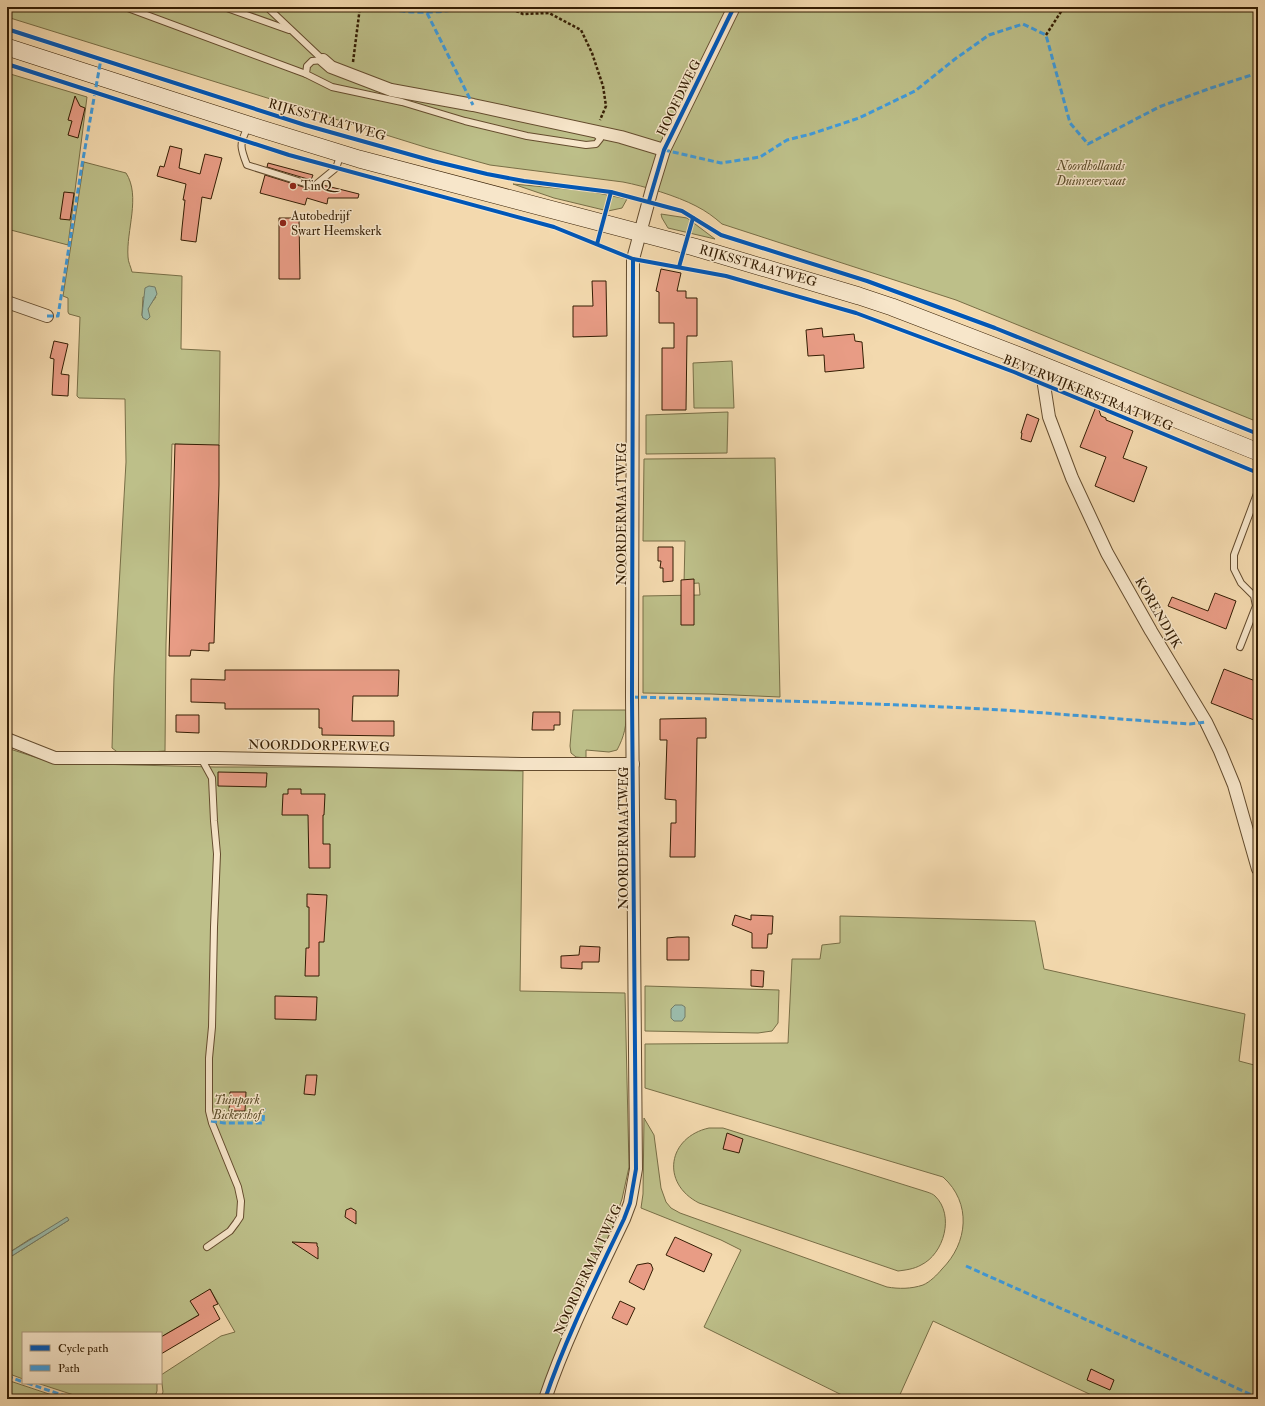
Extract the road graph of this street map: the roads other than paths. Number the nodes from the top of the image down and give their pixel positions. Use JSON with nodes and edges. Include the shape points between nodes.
{"nodes":[{"id":1,"x":124,"y":7,"type":"edge"},
{"id":2,"x":224,"y":7,"type":"edge"},
{"id":3,"x":267,"y":7,"type":"edge"},
{"id":4,"x":734,"y":7,"type":"edge"},
{"id":5,"x":293,"y":31,"type":"junction"},
{"id":6,"x":7,"y":47,"type":"edge"},
{"id":7,"x":323,"y":60,"type":"junction"},
{"id":8,"x":306,"y":74,"type":"junction"},
{"id":9,"x":249,"y":125,"type":"junction"},
{"id":10,"x":595,"y":131,"type":"junction"},
{"id":11,"x":664,"y":150,"type":"junction"},
{"id":12,"x":342,"y":154,"type":"junction"},
{"id":13,"x":640,"y":233,"type":"junction"},
{"id":14,"x":7,"y":302,"type":"edge"},
{"id":15,"x":47,"y":316,"type":"dead end"},
{"id":16,"x":1022,"y":357,"type":"joint"},
{"id":17,"x":1050,"y":368,"type":"junction"},
{"id":18,"x":1258,"y":452,"type":"edge"},
{"id":19,"x":1258,"y":491,"type":"edge"},
{"id":20,"x":1240,"y":647,"type":"dead end"},
{"id":21,"x":7,"y":740,"type":"edge"},
{"id":22,"x":201,"y":758,"type":"junction"},
{"id":23,"x":633,"y":764,"type":"junction"},
{"id":24,"x":1258,"y":869,"type":"edge"},
{"id":25,"x":207,"y":1247,"type":"dead end"},
{"id":26,"x":545,"y":1399,"type":"edge"}],
"edges":[{"from":1,"to":8,"type":"lane"},
{"from":2,"to":5,"type":"lane"},
{"from":3,"to":5,"type":"lane"},
{"from":4,"to":11,"type":"street","name":"HOOFDWEG"},
{"from":5,"to":7,"type":"lane"},
{"from":6,"to":9,"type":"main road","name":"RIJKSSTRAATWEG"},
{"from":7,"to":8,"type":"lane","via":[[312,61],[307,66]]},
{"from":7,"to":10,"type":"street","via":[[331,67],[391,90]]},
{"from":8,"to":10,"type":"lane","via":[[332,87],[402,102],[527,136],[586,145],[596,144],[600,139]]},
{"from":9,"to":12,"type":"main road","name":"RIJKSSTRAATWEG"},
{"from":9,"to":12,"type":"lane","via":[[241,140],[247,165],[314,186],[336,168]]},
{"from":10,"to":11,"type":"street"},
{"from":11,"to":13,"type":"street","name":"HOOFDWEG"},
{"from":12,"to":13,"type":"main road","name":"RIJKSSTRAATWEG"},
{"from":13,"to":16,"type":"main road","name":"RIJKSSTRAATWEG","via":[[859,296]]},
{"from":13,"to":23,"type":"street","name":"NOORDERMAATWEG","via":[[633,259],[632,275]]},
{"from":14,"to":15,"type":"street"},
{"from":16,"to":17,"type":"main road","name":"BEVERWIJKERSTRAATWEG"},
{"from":17,"to":18,"type":"main road","name":"BEVERWIJKERSTRAATWEG"},
{"from":17,"to":24,"type":"street","name":"KORENDIJK","via":[[1044,385],[1049,417],[1072,478],[1107,552],[1206,722],[1220,751],[1234,784]]},
{"from":19,"to":20,"type":"lane","via":[[1234,555],[1234,569],[1241,583],[1254,596],[1256,606]]},
{"from":21,"to":22,"type":"street","name":"NOORDDORPERWEG","via":[[55,758]]},
{"from":22,"to":23,"type":"street","name":"NOORDDORPERWEG"},
{"from":22,"to":25,"type":"lane","via":[[212,778],[217,854],[210,1111],[212,1123],[238,1187],[241,1201],[240,1217],[236,1223],[230,1231]]},
{"from":23,"to":26,"type":"street","name":"NOORDERMAATWEG","via":[[636,1169],[634,1186],[624,1219],[558,1361]]}]}
